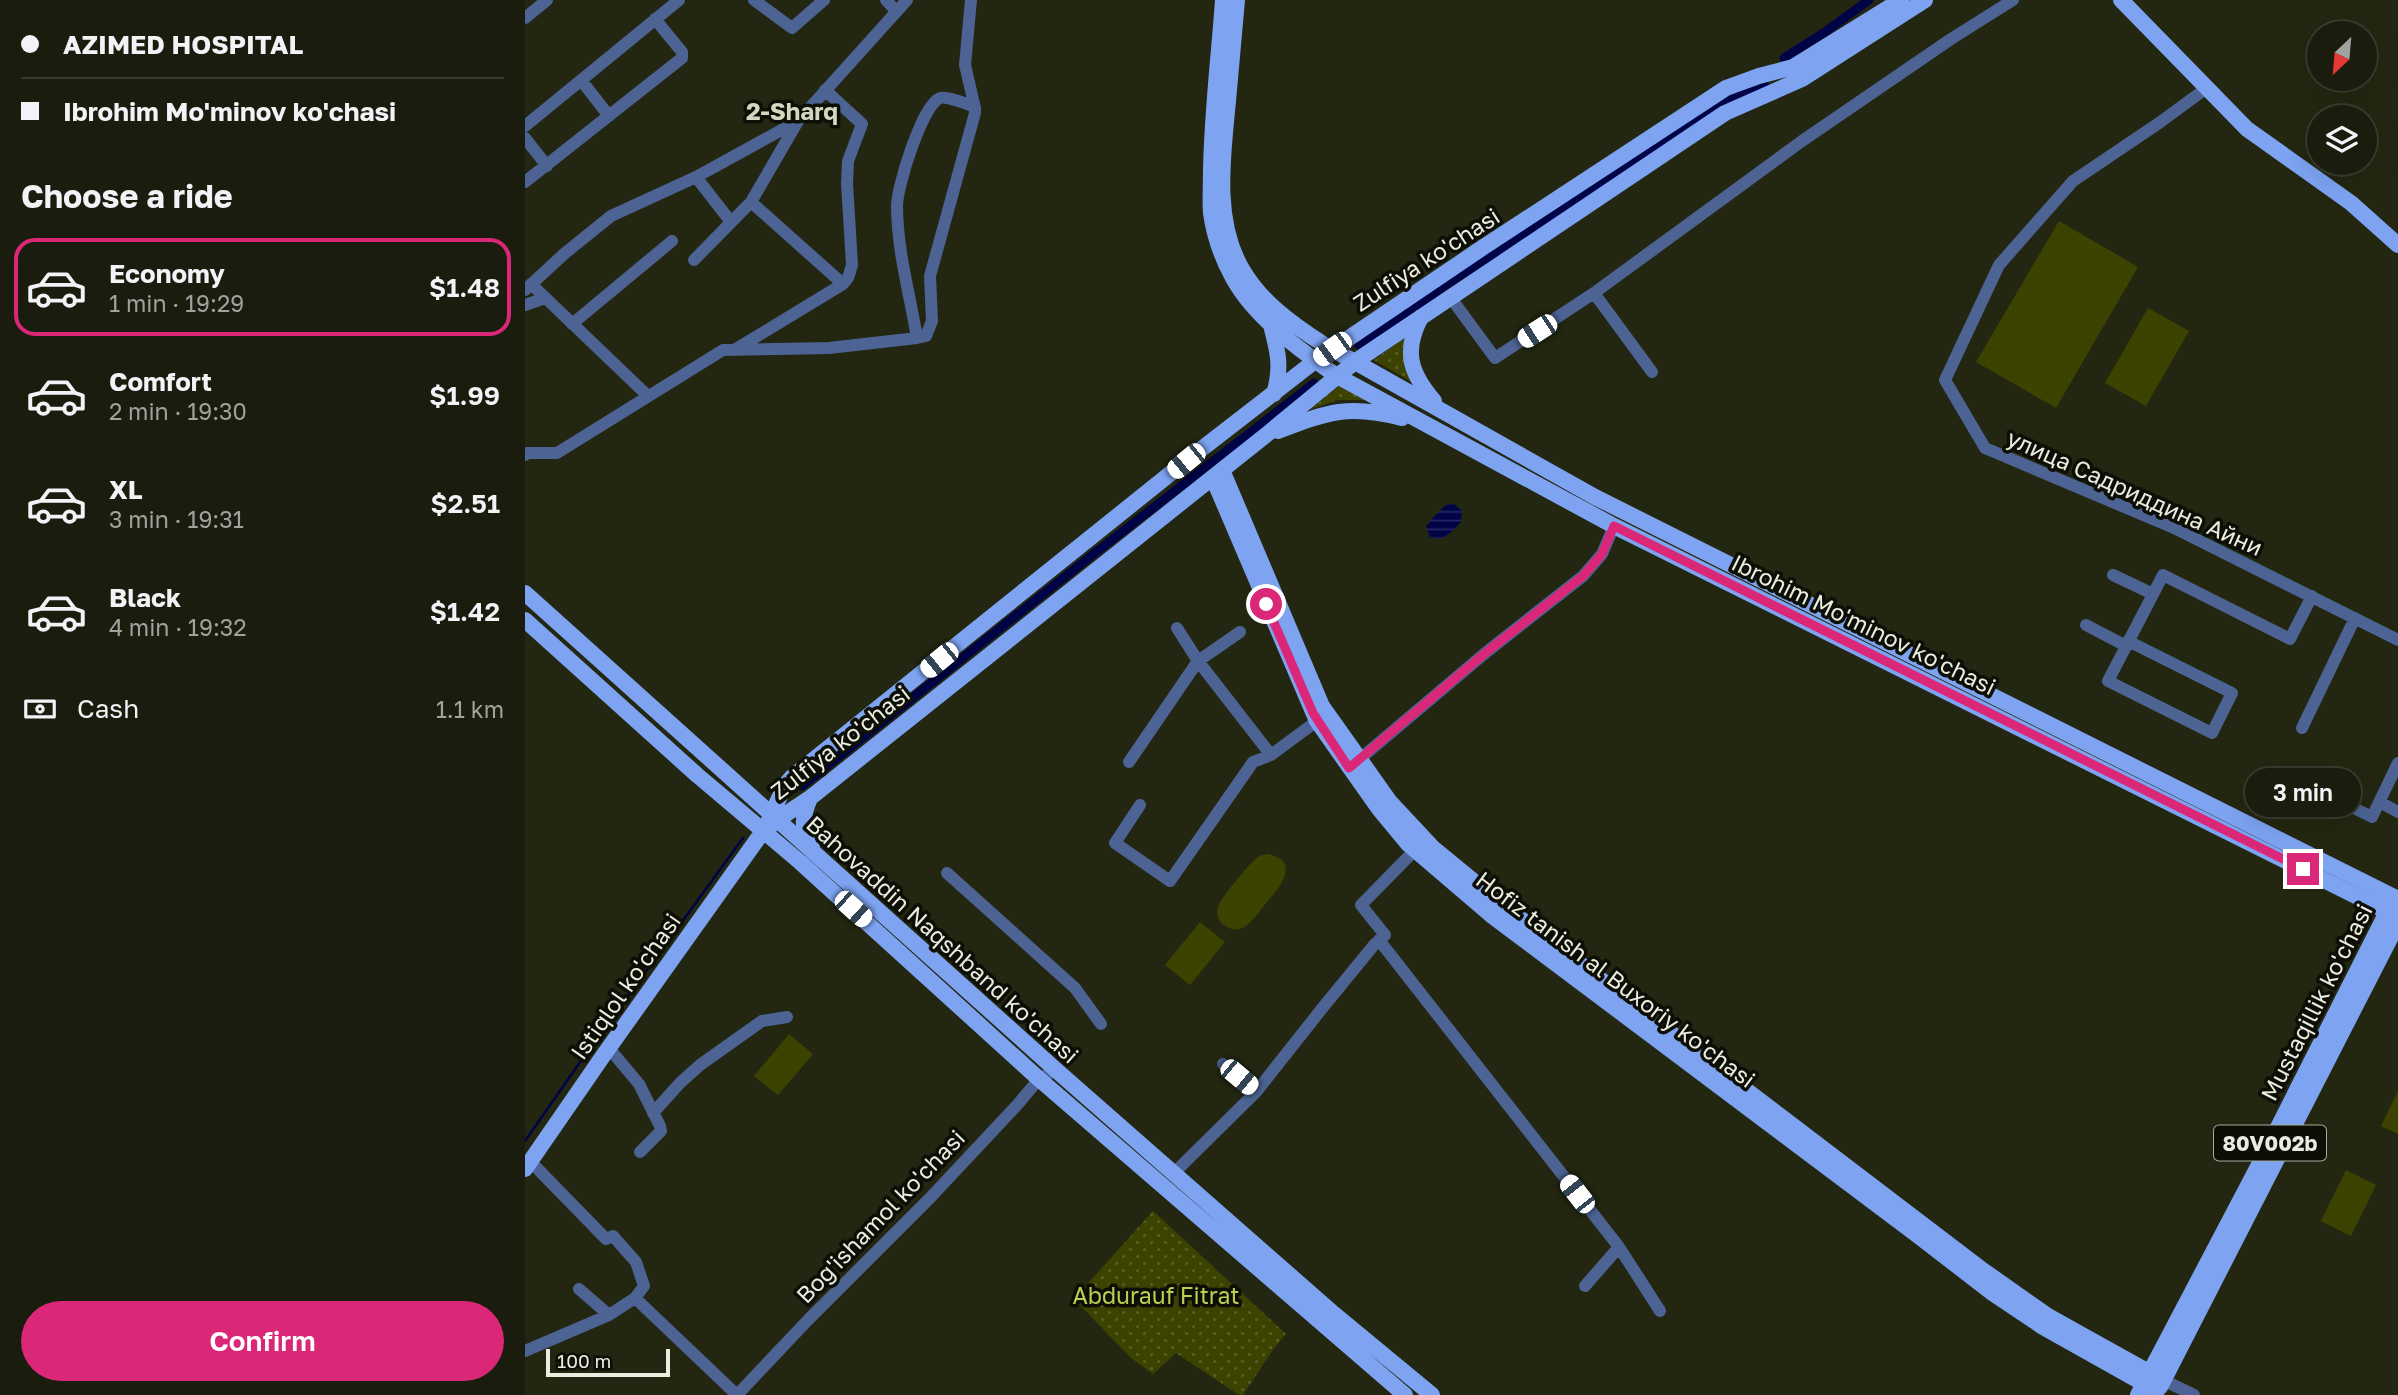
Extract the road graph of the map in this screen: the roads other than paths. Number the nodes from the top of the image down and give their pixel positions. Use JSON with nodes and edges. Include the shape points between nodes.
{"nodes":[{"id":1,"x":547,"y":0,"type":"edge"},
{"id":2,"x":678,"y":0,"type":"edge"},
{"id":3,"x":754,"y":0,"type":"edge"},
{"id":4,"x":824,"y":0,"type":"edge"},
{"id":5,"x":886,"y":0,"type":"edge"},
{"id":6,"x":907,"y":0,"type":"edge"},
{"id":7,"x":971,"y":0,"type":"edge"},
{"id":8,"x":1223,"y":0,"type":"edge"},
{"id":9,"x":1237,"y":0,"type":"edge"},
{"id":10,"x":1901,"y":0,"type":"edge"},
{"id":11,"x":1924,"y":0,"type":"edge"},
{"id":12,"x":2013,"y":0,"type":"edge"},
{"id":13,"x":2121,"y":0,"type":"edge"},
{"id":14,"x":2135,"y":0,"type":"edge"},
{"id":15,"x":897,"y":11,"type":"junction"},
{"id":16,"x":525,"y":19,"type":"edge"},
{"id":17,"x":655,"y":19,"type":"junction"},
{"id":18,"x":581,"y":80,"type":"junction"},
{"id":19,"x":2208,"y":87,"type":"junction"},
{"id":20,"x":825,"y":90,"type":"junction"},
{"id":21,"x":975,"y":108,"type":"junction"},
{"id":22,"x":608,"y":116,"type":"junction"},
{"id":23,"x":798,"y":121,"type":"junction"},
{"id":24,"x":525,"y":126,"type":"edge"},
{"id":25,"x":525,"y":138,"type":"edge"},
{"id":26,"x":547,"y":166,"type":"junction"},
{"id":27,"x":696,"y":177,"type":"junction"},
{"id":28,"x":525,"y":182,"type":"edge"},
{"id":29,"x":751,"y":202,"type":"junction"},
{"id":30,"x":731,"y":222,"type":"junction"},
{"id":31,"x":2398,"y":232,"type":"edge"},
{"id":32,"x":671,"y":241,"type":"dead end"},
{"id":33,"x":2398,"y":245,"type":"edge"},
{"id":34,"x":694,"y":260,"type":"dead end"},
{"id":35,"x":843,"y":284,"type":"junction"},
{"id":36,"x":528,"y":287,"type":"edge"},
{"id":37,"x":1594,"y":293,"type":"junction"},
{"id":38,"x":545,"y":298,"type":"junction"},
{"id":39,"x":1451,"y":298,"type":"junction"},
{"id":40,"x":525,"y":306,"type":"edge"},
{"id":41,"x":1421,"y":317,"type":"junction"},
{"id":42,"x":572,"y":324,"type":"junction"},
{"id":43,"x":1271,"y":325,"type":"junction"},
{"id":44,"x":917,"y":338,"type":"junction"},
{"id":45,"x":736,"y":349,"type":"junction"},
{"id":46,"x":1332,"y":349,"type":"junction"},
{"id":47,"x":1315,"y":361,"type":"junction"},
{"id":48,"x":1356,"y":361,"type":"junction"},
{"id":49,"x":1652,"y":372,"type":"dead end"},
{"id":50,"x":1337,"y":376,"type":"junction"},
{"id":51,"x":1274,"y":394,"type":"junction"},
{"id":52,"x":648,"y":396,"type":"junction"},
{"id":53,"x":1443,"y":411,"type":"junction"},
{"id":54,"x":1429,"y":425,"type":"junction"},
{"id":55,"x":1266,"y":435,"type":"junction"},
{"id":56,"x":525,"y":455,"type":"edge"},
{"id":57,"x":1217,"y":474,"type":"junction"},
{"id":58,"x":1591,"y":504,"type":"junction"},
{"id":59,"x":1614,"y":526,"type":"junction"},
{"id":60,"x":2113,"y":575,"type":"dead end"},
{"id":61,"x":525,"y":593,"type":"edge"},
{"id":62,"x":2153,"y":594,"type":"junction"},
{"id":63,"x":2312,"y":596,"type":"junction"},
{"id":64,"x":2355,"y":618,"type":"junction"},
{"id":65,"x":525,"y":620,"type":"edge"},
{"id":66,"x":2086,"y":625,"type":"dead end"},
{"id":67,"x":1177,"y":628,"type":"dead end"},
{"id":68,"x":1240,"y":632,"type":"dead end"},
{"id":69,"x":2398,"y":640,"type":"edge"},
{"id":70,"x":2127,"y":643,"type":"junction"},
{"id":71,"x":1198,"y":661,"type":"junction"},
{"id":72,"x":1318,"y":713,"type":"junction"},
{"id":73,"x":2302,"y":727,"type":"dead end"},
{"id":74,"x":1271,"y":754,"type":"junction"},
{"id":75,"x":1129,"y":762,"type":"dead end"},
{"id":76,"x":1355,"y":763,"type":"junction"},
{"id":77,"x":2398,"y":763,"type":"edge"},
{"id":78,"x":785,"y":785,"type":"junction"},
{"id":79,"x":2308,"y":785,"type":"dead end"},
{"id":80,"x":752,"y":798,"type":"junction"},
{"id":81,"x":810,"y":798,"type":"junction"},
{"id":82,"x":2380,"y":802,"type":"junction"},
{"id":83,"x":1140,"y":805,"type":"dead end"},
{"id":84,"x":2398,"y":812,"type":"edge"},
{"id":85,"x":774,"y":816,"type":"junction"},
{"id":86,"x":764,"y":831,"type":"junction"},
{"id":87,"x":1415,"y":850,"type":"junction"},
{"id":88,"x":816,"y":856,"type":"junction"},
{"id":89,"x":947,"y":873,"type":"dead end"},
{"id":90,"x":2397,"y":895,"type":"edge"},
{"id":91,"x":2394,"y":917,"type":"edge"},
{"id":92,"x":1379,"y":940,"type":"junction"},
{"id":93,"x":787,"y":1017,"type":"dead end"},
{"id":94,"x":1101,"y":1024,"type":"dead end"},
{"id":95,"x":608,"y":1047,"type":"junction"},
{"id":96,"x":1223,"y":1064,"type":"dead end"},
{"id":97,"x":1056,"y":1070,"type":"junction"},
{"id":98,"x":1039,"y":1079,"type":"junction"},
{"id":99,"x":1256,"y":1091,"type":"junction"},
{"id":100,"x":653,"y":1114,"type":"junction"},
{"id":101,"x":640,"y":1152,"type":"dead end"},
{"id":102,"x":1821,"y":1154,"type":"junction"},
{"id":103,"x":528,"y":1165,"type":"edge"},
{"id":104,"x":1174,"y":1173,"type":"junction"},
{"id":105,"x":1619,"y":1247,"type":"junction"},
{"id":106,"x":1585,"y":1286,"type":"dead end"},
{"id":107,"x":579,"y":1289,"type":"dead end"},
{"id":108,"x":635,"y":1298,"type":"junction"},
{"id":109,"x":1660,"y":1311,"type":"dead end"},
{"id":110,"x":609,"y":1315,"type":"junction"},
{"id":111,"x":525,"y":1351,"type":"edge"},
{"id":112,"x":2153,"y":1387,"type":"edge"},
{"id":113,"x":737,"y":1395,"type":"edge"},
{"id":114,"x":1405,"y":1395,"type":"edge"},
{"id":115,"x":1431,"y":1395,"type":"edge"},
{"id":116,"x":2194,"y":1395,"type":"edge"}],
"edges":[{"from":1,"to":16,"type":"street"},
{"from":2,"to":17,"type":"street"},
{"from":3,"to":4,"type":"street","via":[[792,28]]},
{"from":5,"to":15,"type":"street"},
{"from":6,"to":15,"type":"street"},
{"from":7,"to":21,"type":"street","via":[[965,65]]},
{"from":8,"to":43,"type":"main road","via":[[1211,211],[1234,281]]},
{"from":9,"to":46,"type":"main road","via":[[1224,143],[1223,197],[1229,236],[1254,287],[1287,321]]},
{"from":10,"to":46,"type":"main road","name":"Zulfiya ko'chasi","via":[[1793,68],[1726,88]]},
{"from":11,"to":39,"type":"main road","name":"Zulfiya ko'chasi","via":[[1802,79],[1725,113]]},
{"from":12,"to":37,"type":"street","via":[[1802,141]]},
{"from":13,"to":19,"type":"main road"},
{"from":14,"to":31,"type":"main road","via":[[2259,124],[2355,194]]},
{"from":15,"to":20,"type":"street"},
{"from":17,"to":18,"type":"street"},
{"from":17,"to":22,"type":"street","via":[[682,58]]},
{"from":18,"to":22,"type":"street"},
{"from":18,"to":24,"type":"street"},
{"from":19,"to":33,"type":"main road","via":[[2251,132],[2351,203]]},
{"from":19,"to":63,"type":"street","name":"улица Садриддина Айни","via":[[2073,181],[1999,265],[1945,380],[1985,448],[2174,528]]},
{"from":20,"to":23,"type":"street"},
{"from":20,"to":35,"type":"street","via":[[862,124],[848,161],[852,265]]},
{"from":21,"to":44,"type":"street","via":[[930,276],[932,321],[926,336]]},
{"from":21,"to":44,"type":"street","via":[[944,97],[936,100],[916,132],[908,158],[897,203]]},
{"from":22,"to":26,"type":"street"},
{"from":23,"to":27,"type":"street"},
{"from":23,"to":29,"type":"street"},
{"from":25,"to":26,"type":"street"},
{"from":26,"to":28,"type":"street"},
{"from":27,"to":30,"type":"street"},
{"from":27,"to":36,"type":"street","via":[[611,216]]},
{"from":29,"to":30,"type":"street"},
{"from":29,"to":35,"type":"street"},
{"from":30,"to":34,"type":"street"},
{"from":32,"to":42,"type":"street"},
{"from":35,"to":45,"type":"street"},
{"from":36,"to":38,"type":"street"},
{"from":37,"to":39,"type":"street","via":[[1495,358]]},
{"from":37,"to":49,"type":"street"},
{"from":38,"to":40,"type":"street"},
{"from":38,"to":42,"type":"street"},
{"from":39,"to":41,"type":"main road","name":"Zulfiya ko'chasi"},
{"from":41,"to":48,"type":"main road","name":"Zulfiya ko'chasi"},
{"from":41,"to":53,"type":"main road","via":[[1414,331],[1412,367]]},
{"from":42,"to":52,"type":"street"},
{"from":43,"to":47,"type":"main road"},
{"from":43,"to":51,"type":"main road","via":[[1280,370]]},
{"from":44,"to":45,"type":"street","via":[[829,348]]},
{"from":45,"to":52,"type":"street","via":[[723,350]]},
{"from":46,"to":47,"type":"main road","name":"Zulfiya ko'chasi"},
{"from":46,"to":48,"type":"main road","name":"Ibrohim Mo'minov ko'chasi"},
{"from":47,"to":50,"type":"main road","name":"Ibrohim Mo'minov ko'chasi"},
{"from":47,"to":51,"type":"main road","name":"Zulfiya ko'chasi"},
{"from":48,"to":50,"type":"main road","name":"Zulfiya ko'chasi"},
{"from":48,"to":53,"type":"main road","name":"Ibrohim Mo'minov ko'chasi"},
{"from":50,"to":54,"type":"main road","name":"Ibrohim Mo'minov ko'chasi"},
{"from":50,"to":55,"type":"main road","name":"Zulfiya ko'chasi"},
{"from":51,"to":78,"type":"main road","name":"Zulfiya ko'chasi"},
{"from":52,"to":56,"type":"street","via":[[557,453]]},
{"from":53,"to":58,"type":"main road","name":"Ibrohim Mo'minov ko'chasi"},
{"from":54,"to":55,"type":"main road","via":[[1373,410],[1345,410]]},
{"from":54,"to":58,"type":"main road","name":"Ibrohim Mo'minov ko'chasi"},
{"from":55,"to":57,"type":"main road","name":"Zulfiya ko'chasi"},
{"from":57,"to":72,"type":"main road","name":"Hofiz tanish al Buxoriy ko'chasi"},
{"from":57,"to":81,"type":"main road","name":"Zulfiya ko'chasi"},
{"from":58,"to":59,"type":"main road","name":"Ibrohim Mo'minov ko'chasi"},
{"from":58,"to":90,"type":"main road","name":"Ibrohim Mo'minov ko'chasi"},
{"from":59,"to":76,"type":"street","via":[[1602,554],[1583,576]]},
{"from":59,"to":91,"type":"main road","name":"Ibrohim Mo'minov ko'chasi"},
{"from":60,"to":62,"type":"street"},
{"from":61,"to":80,"type":"main road","name":"Bahovaddin Naqshband ko'chasi"},
{"from":62,"to":63,"type":"street","via":[[2162,575],[2290,639]]},
{"from":62,"to":70,"type":"street"},
{"from":63,"to":64,"type":"street","name":"улица Садриддина Айни"},
{"from":64,"to":69,"type":"street","name":"улица Садриддина Айни"},
{"from":64,"to":73,"type":"street"},
{"from":65,"to":86,"type":"main road","name":"Bahovaddin Naqshband ko'chasi"},
{"from":66,"to":70,"type":"street"},
{"from":67,"to":71,"type":"street"},
{"from":68,"to":71,"type":"street"},
{"from":70,"to":70,"type":"street","via":[[2232,693],[2212,733],[2108,681]]},
{"from":71,"to":74,"type":"street"},
{"from":71,"to":75,"type":"street"},
{"from":72,"to":74,"type":"street"},
{"from":72,"to":76,"type":"main road","name":"Hofiz tanish al Buxoriy ko'chasi"},
{"from":74,"to":83,"type":"street","via":[[1253,762],[1170,881],[1115,843]]},
{"from":76,"to":87,"type":"main road","name":"Hofiz tanish al Buxoriy ko'chasi","via":[[1393,828]]},
{"from":76,"to":102,"type":"main road","name":"Hofiz tanish al Buxoriy ko'chasi","via":[[1433,848]]},
{"from":77,"to":82,"type":"street"},
{"from":78,"to":80,"type":"main road"},
{"from":78,"to":85,"type":"main road","name":"Zulfiya ko'chasi"},
{"from":79,"to":82,"type":"street","via":[[2372,817]]},
{"from":80,"to":85,"type":"main road","name":"Bahovaddin Naqshband ko'chasi"},
{"from":81,"to":85,"type":"main road","name":"Zulfiya ko'chasi"},
{"from":81,"to":88,"type":"main road","via":[[803,814],[804,831]]},
{"from":82,"to":84,"type":"street"},
{"from":85,"to":86,"type":"main road","name":"Istiqlol ko'chasi"},
{"from":85,"to":88,"type":"main road","name":"Bahovaddin Naqshband ko'chasi"},
{"from":86,"to":95,"type":"main road","name":"Istiqlol ko'chasi"},
{"from":86,"to":98,"type":"main road","name":"Bahovaddin Naqshband ko'chasi"},
{"from":87,"to":92,"type":"street","via":[[1361,905],[1385,935]]},
{"from":87,"to":102,"type":"main road","name":"Hofiz tanish al Buxoriy ko'chasi","via":[[1491,915]]},
{"from":88,"to":97,"type":"main road","name":"Bahovaddin Naqshband ko'chasi"},
{"from":89,"to":94,"type":"street","via":[[1075,988]]},
{"from":90,"to":91,"type":"main road","name":"Mustaqillik ko'chasi"},
{"from":91,"to":112,"type":"main road","name":"Mustaqillik ko'chasi","number":"80V002b","via":[[2262,1159]]},
{"from":92,"to":99,"type":"street"},
{"from":92,"to":105,"type":"street"},
{"from":93,"to":100,"type":"street","via":[[762,1021],[700,1065]]},
{"from":95,"to":100,"type":"street","via":[[639,1084]]},
{"from":95,"to":103,"type":"main road","name":"Istiqlol ko'chasi"},
{"from":96,"to":99,"type":"street"},
{"from":97,"to":98,"type":"street","name":"Bog'ishamol ko'chasi"},
{"from":97,"to":104,"type":"main road","name":"Bahovaddin Naqshband ko'chasi"},
{"from":98,"to":113,"type":"street","name":"Bog'ishamol ko'chasi"},
{"from":98,"to":114,"type":"main road","name":"Bahovaddin Naqshband ko'chasi"},
{"from":99,"to":104,"type":"street"},
{"from":100,"to":101,"type":"street","via":[[661,1131]]},
{"from":102,"to":112,"type":"main road","name":"Hofiz tanish al Buxoriy ko'chasi"},
{"from":103,"to":108,"type":"street","via":[[559,1189],[606,1239],[613,1236],[636,1262],[644,1286]]},
{"from":104,"to":115,"type":"main road","name":"Bahovaddin Naqshband ko'chasi"},
{"from":105,"to":106,"type":"street"},
{"from":105,"to":109,"type":"street"},
{"from":107,"to":110,"type":"street"},
{"from":108,"to":110,"type":"street"},
{"from":108,"to":113,"type":"street"},
{"from":110,"to":111,"type":"street"},
{"from":112,"to":116,"type":"street"}]}
